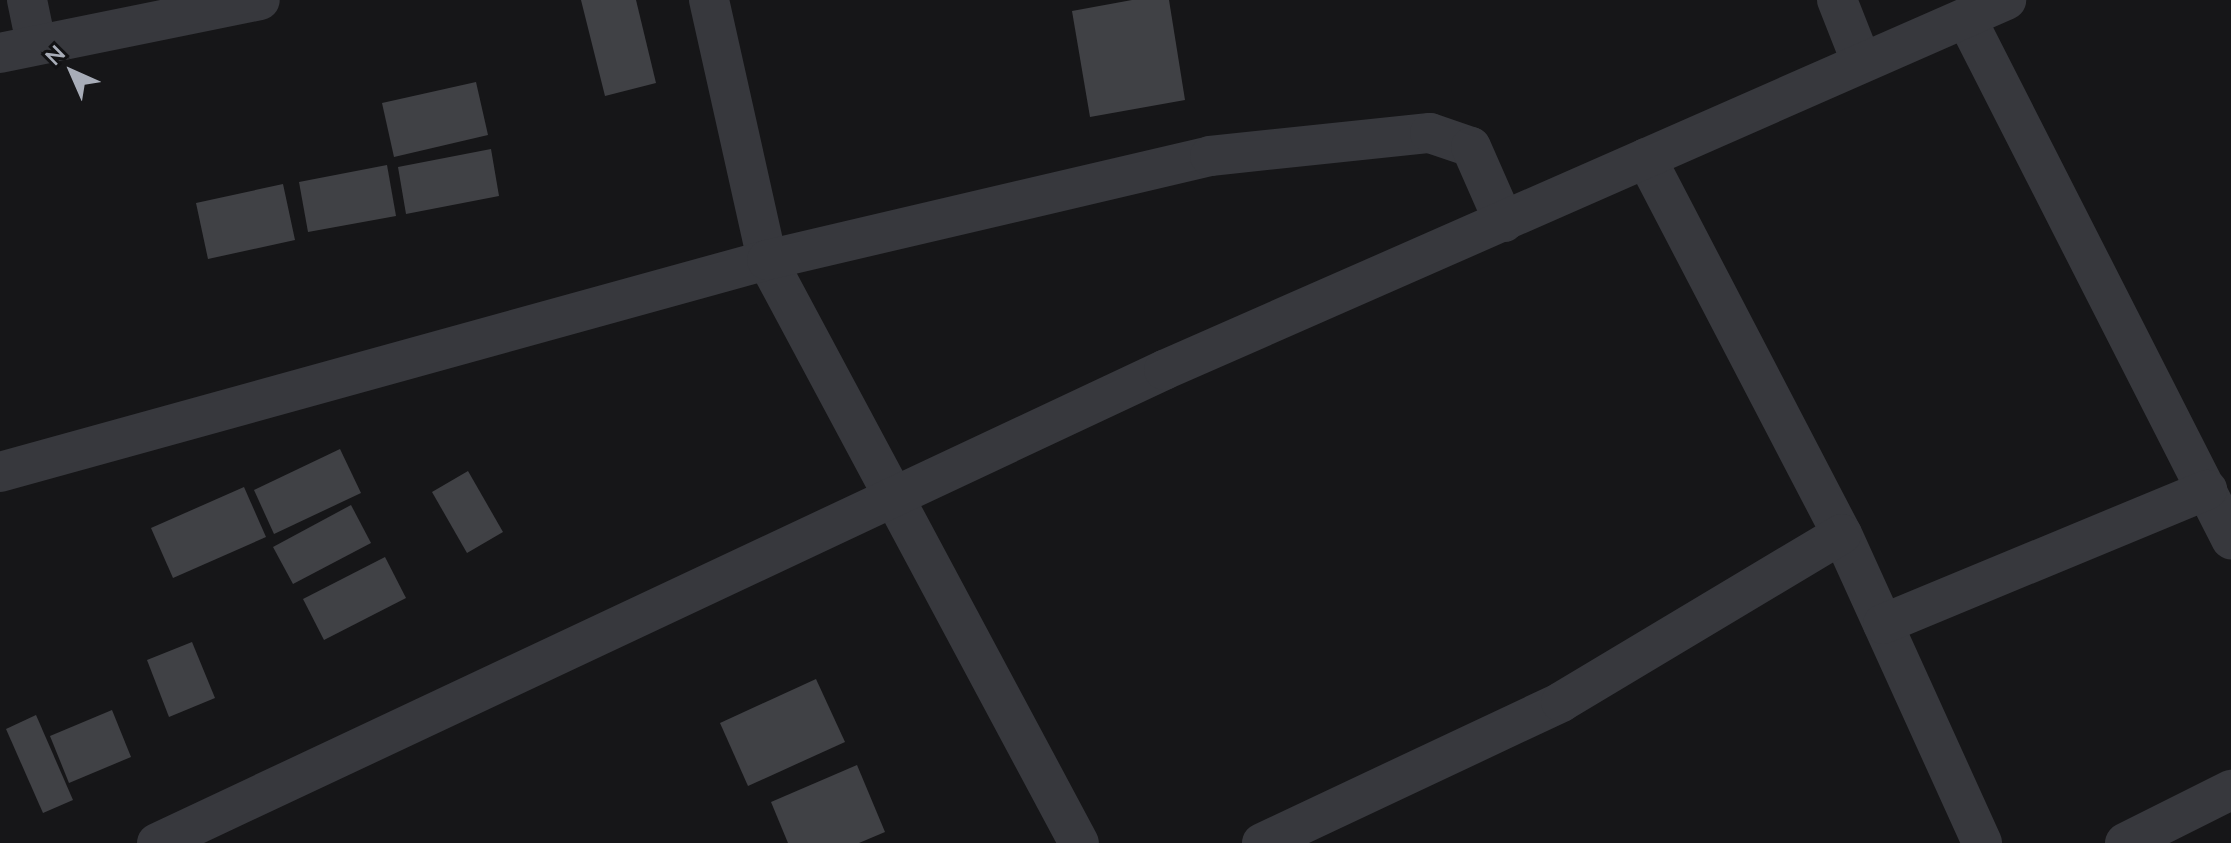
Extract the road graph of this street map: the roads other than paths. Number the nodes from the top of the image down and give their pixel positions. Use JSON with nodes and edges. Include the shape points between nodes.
{"nodes":[{"id":1,"x":27,"y":0,"type":"edge"},
{"id":2,"x":260,"y":0,"type":"edge"},
{"id":3,"x":709,"y":0,"type":"edge"},
{"id":4,"x":1837,"y":0,"type":"edge"},
{"id":5,"x":2006,"y":0,"type":"edge"},
{"id":6,"x":1966,"y":18,"type":"junction"},
{"id":7,"x":18,"y":48,"type":"edge"},
{"id":8,"x":1861,"y":61,"type":"junction"},
{"id":9,"x":1646,"y":158,"type":"junction"},
{"id":10,"x":1504,"y":222,"type":"junction"},
{"id":11,"x":767,"y":260,"type":"junction"},
{"id":12,"x":0,"y":472,"type":"edge"},
{"id":13,"x":2207,"y":490,"type":"junction"},
{"id":14,"x":894,"y":497,"type":"junction"},
{"id":15,"x":1842,"y":534,"type":"junction"},
{"id":16,"x":2231,"y":539,"type":"edge"},
{"id":17,"x":1883,"y":624,"type":"junction"},
{"id":18,"x":2231,"y":790,"type":"edge"},
{"id":19,"x":217,"y":831,"type":"edge"},
{"id":20,"x":157,"y":843,"type":"edge"},
{"id":21,"x":1079,"y":843,"type":"edge"},
{"id":22,"x":1262,"y":843,"type":"edge"},
{"id":23,"x":1982,"y":843,"type":"edge"},
{"id":24,"x":2125,"y":843,"type":"edge"}],
"edges":[{"from":1,"to":7,"type":"street"},
{"from":2,"to":7,"type":"street"},
{"from":3,"to":11,"type":"street"},
{"from":4,"to":8,"type":"street"},
{"from":5,"to":6,"type":"street"},
{"from":6,"to":8,"type":"street"},
{"from":6,"to":13,"type":"street"},
{"from":8,"to":9,"type":"street"},
{"from":9,"to":10,"type":"street"},
{"from":9,"to":15,"type":"street"},
{"from":10,"to":11,"type":"street","via":[[1471,147],[1430,133],[1210,156]]},
{"from":10,"to":14,"type":"street"},
{"from":11,"to":12,"type":"street"},
{"from":11,"to":14,"type":"street"},
{"from":13,"to":16,"type":"street"},
{"from":13,"to":17,"type":"street"},
{"from":14,"to":19,"type":"street"},
{"from":14,"to":21,"type":"street"},
{"from":15,"to":17,"type":"street"},
{"from":15,"to":22,"type":"street","via":[[1561,702]]},
{"from":17,"to":23,"type":"street"},
{"from":18,"to":24,"type":"street"},
{"from":19,"to":20,"type":"street"}]}
